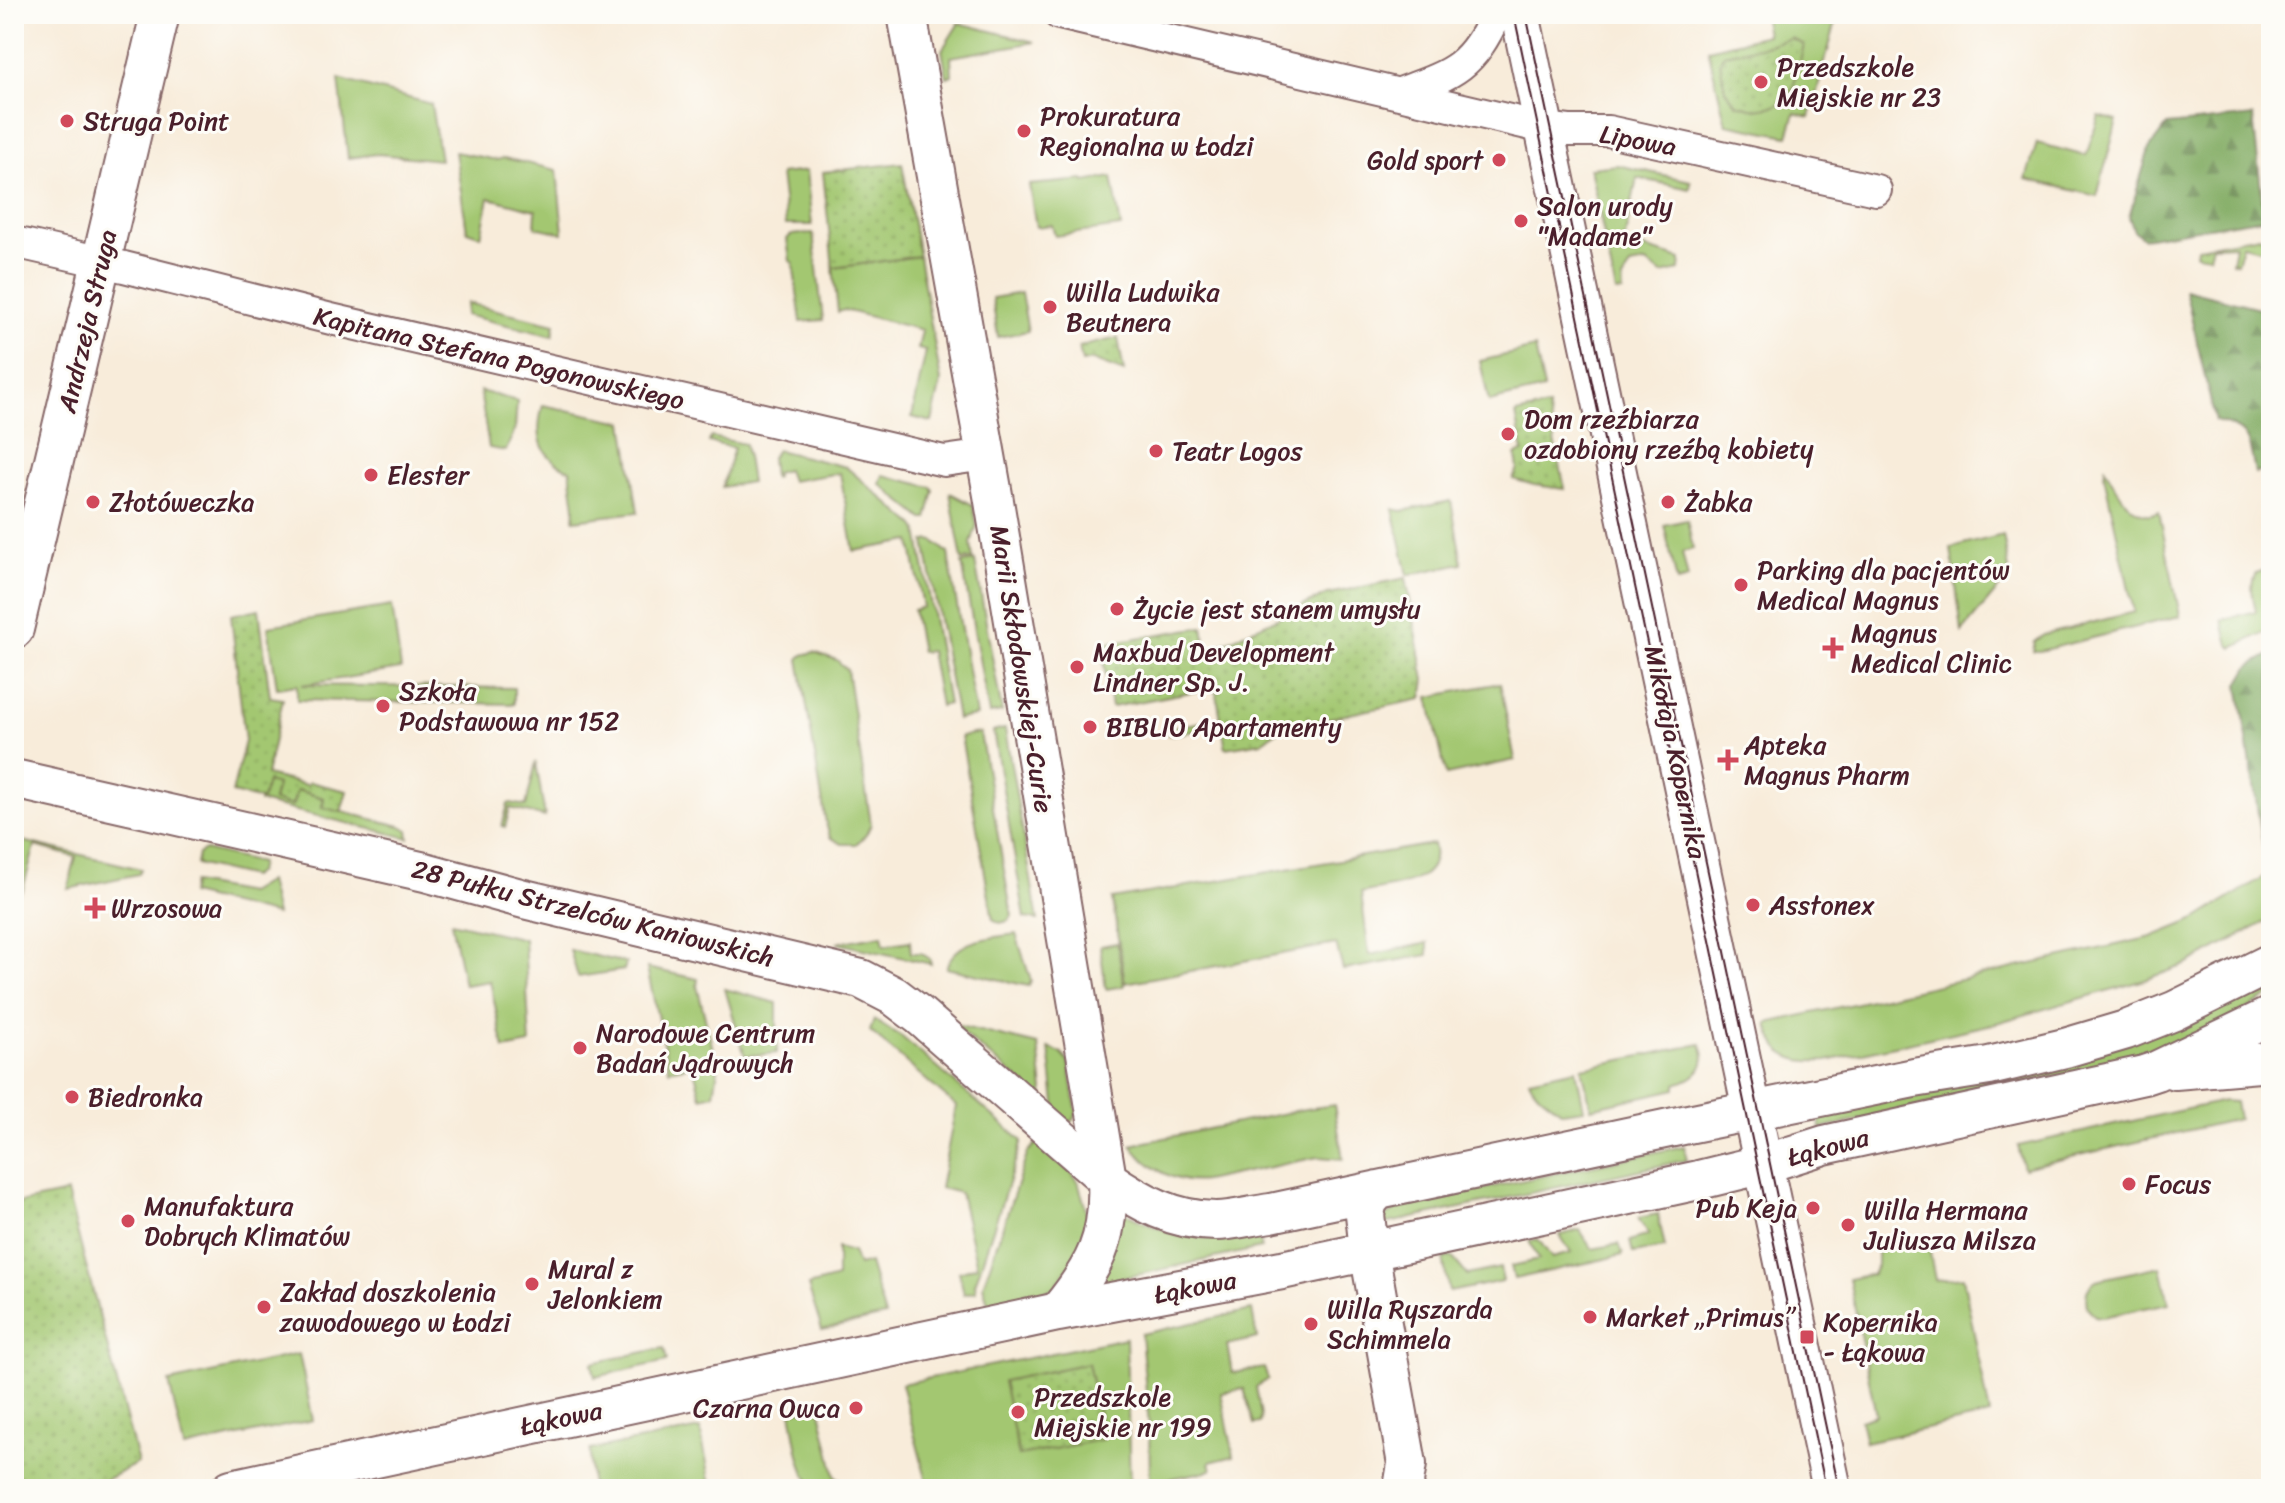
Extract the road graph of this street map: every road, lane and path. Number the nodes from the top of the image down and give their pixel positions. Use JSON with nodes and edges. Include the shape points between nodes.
{"nodes":[{"id":1,"x":160,"y":14,"type":"edge"},
{"id":2,"x":907,"y":14,"type":"edge"},
{"id":3,"x":1059,"y":14,"type":"edge"},
{"id":4,"x":1496,"y":14,"type":"edge"},
{"id":5,"x":1520,"y":14,"type":"edge"},
{"id":6,"x":1400,"y":93,"type":"junction"},
{"id":7,"x":1544,"y":128,"type":"junction"},
{"id":8,"x":1876,"y":190,"type":"dead end"},
{"id":9,"x":14,"y":242,"type":"edge"},
{"id":10,"x":101,"y":261,"type":"junction"},
{"id":11,"x":986,"y":455,"type":"junction"},
{"id":12,"x":14,"y":629,"type":"edge"},
{"id":13,"x":14,"y":779,"type":"edge"},
{"id":14,"x":2271,"y":963,"type":"edge"},
{"id":15,"x":2271,"y":1016,"type":"edge"},
{"id":16,"x":2271,"y":1062,"type":"edge"},
{"id":17,"x":2156,"y":1071,"type":"junction"},
{"id":18,"x":1753,"y":1112,"type":"junction"},
{"id":19,"x":1764,"y":1164,"type":"junction"},
{"id":20,"x":1107,"y":1179,"type":"junction"},
{"id":21,"x":1378,"y":1190,"type":"junction"},
{"id":22,"x":1369,"y":1251,"type":"junction"},
{"id":23,"x":1058,"y":1312,"type":"junction"},
{"id":24,"x":231,"y":1489,"type":"edge"},
{"id":25,"x":1405,"y":1489,"type":"edge"},
{"id":26,"x":1832,"y":1489,"type":"edge"}],
"edges":[{"from":1,"to":10,"type":"street","name":"Andrzeja Struga"},
{"from":2,"to":11,"type":"street","name":"Marii Skłodowskiej-Curie"},
{"from":3,"to":6,"type":"street","name":"Lipowa"},
{"from":4,"to":6,"type":"street","via":[[1465,62]]},
{"from":5,"to":7,"type":"street","name":"Mikołaja Kopernika"},
{"from":6,"to":7,"type":"street","name":"Lipowa"},
{"from":7,"to":8,"type":"street","name":"Lipowa","via":[[1608,131]]},
{"from":7,"to":18,"type":"street","name":"Mikołaja Kopernika"},
{"from":9,"to":10,"type":"street","name":"Kapitana Stefana Pogonowskiego"},
{"from":10,"to":11,"type":"street","name":"Kapitana Stefana Pogonowskiego","via":[[944,461]]},
{"from":10,"to":12,"type":"street","name":"Andrzeja Struga"},
{"from":11,"to":20,"type":"street","name":"Marii Skłodowskiej-Curie"},
{"from":13,"to":20,"type":"street","name":"28 Pułku Strzelców Kaniowskich","via":[[861,979],[919,1015]]},
{"from":14,"to":18,"type":"street","name":"Łąkowa","via":[[2174,1011],[2065,1048]]},
{"from":15,"to":17,"type":"street","name":"Łąkowa"},
{"from":16,"to":17,"type":"street","name":"Łąkowa"},
{"from":17,"to":19,"type":"street","name":"Łąkowa","via":[[1824,1145]]},
{"from":18,"to":19,"type":"street","name":"Mikołaja Kopernika"},
{"from":18,"to":21,"type":"street","name":"Łąkowa"},
{"from":19,"to":22,"type":"street","name":"Łąkowa"},
{"from":19,"to":26,"type":"street","name":"Mikołaja Kopernika"},
{"from":20,"to":21,"type":"street","name":"Łąkowa","via":[[1157,1210],[1216,1221]]},
{"from":20,"to":23,"type":"street","name":"Marii Skłodowskiej-Curie","via":[[1108,1214],[1101,1245]]},
{"from":21,"to":22,"type":"street","via":[[1365,1214]]},
{"from":22,"to":23,"type":"street","name":"Łąkowa"},
{"from":22,"to":25,"type":"street","via":[[1405,1450]]},
{"from":23,"to":24,"type":"street","name":"Łąkowa"}]}
